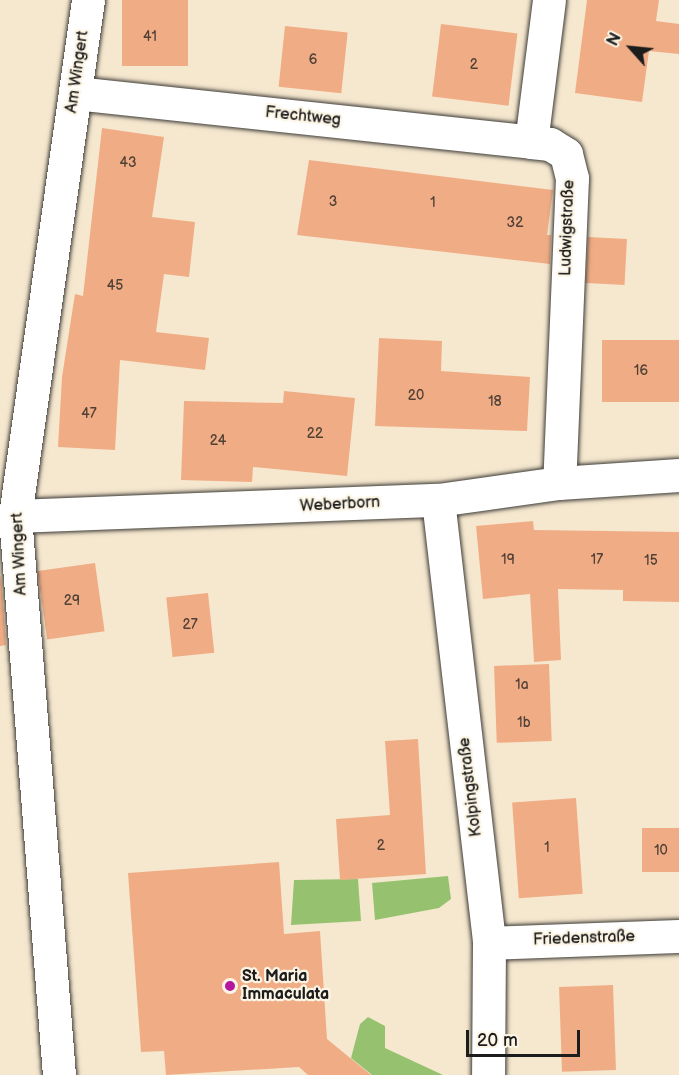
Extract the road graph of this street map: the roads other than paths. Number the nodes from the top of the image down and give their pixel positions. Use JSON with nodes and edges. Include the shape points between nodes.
{"nodes":[{"id":1,"x":88,"y":0,"type":"edge"},
{"id":2,"x":549,"y":0,"type":"edge"},
{"id":3,"x":75,"y":93,"type":"junction"},
{"id":4,"x":531,"y":142,"type":"junction"},
{"id":5,"x":679,"y":475,"type":"edge"},
{"id":6,"x":559,"y":483,"type":"junction"},
{"id":7,"x":438,"y":500,"type":"junction"},
{"id":8,"x":8,"y":518,"type":"edge"},
{"id":9,"x":679,"y":936,"type":"edge"},
{"id":10,"x":489,"y":943,"type":"junction"},
{"id":11,"x":59,"y":1075,"type":"edge"},
{"id":12,"x":488,"y":1075,"type":"edge"}],
"edges":[{"from":1,"to":3,"type":"street","name":"Am Wingert"},
{"from":2,"to":4,"type":"street"},
{"from":3,"to":4,"type":"street","name":"Frechtweg"},
{"from":3,"to":8,"type":"street","name":"Am Wingert"},
{"from":4,"to":6,"type":"street","name":"Ludwigstraße","via":[[550,144],[566,154],[572,178]]},
{"from":5,"to":6,"type":"street","name":"Weberborn"},
{"from":6,"to":7,"type":"street","name":"Weberborn"},
{"from":7,"to":8,"type":"street","name":"Weberborn"},
{"from":7,"to":10,"type":"street","name":"Kolpingstraße"},
{"from":8,"to":11,"type":"street","name":"Am Wingert"},
{"from":9,"to":10,"type":"street","name":"Friedenstraße"},
{"from":10,"to":12,"type":"street","name":"Kolpingstraße"}]}
